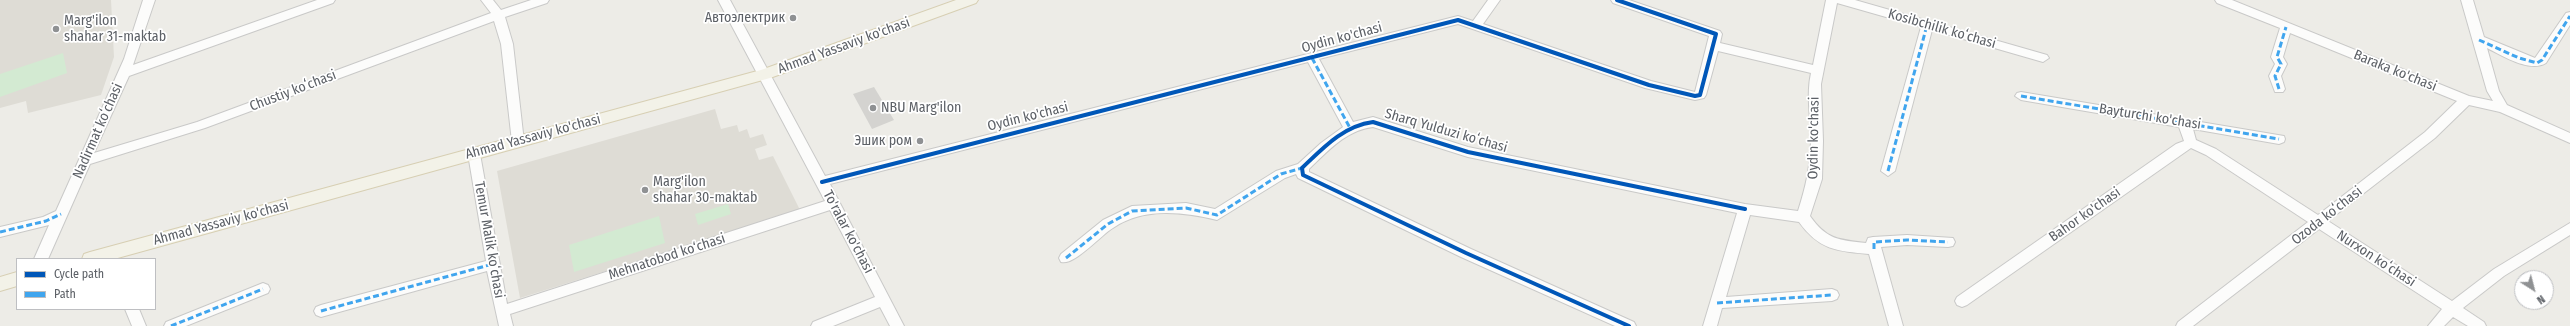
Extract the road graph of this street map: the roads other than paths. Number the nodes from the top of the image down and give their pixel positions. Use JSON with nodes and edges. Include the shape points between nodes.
{"nodes":[{"id":1,"x":150,"y":0,"type":"edge"},
{"id":2,"x":329,"y":0,"type":"edge"},
{"id":3,"x":487,"y":0,"type":"edge"},
{"id":4,"x":543,"y":0,"type":"edge"},
{"id":5,"x":724,"y":0,"type":"edge"},
{"id":6,"x":971,"y":0,"type":"edge"},
{"id":7,"x":1494,"y":0,"type":"edge"},
{"id":8,"x":1617,"y":0,"type":"edge"},
{"id":9,"x":1832,"y":0,"type":"edge"},
{"id":10,"x":1841,"y":0,"type":"edge"},
{"id":11,"x":2221,"y":0,"type":"edge"},
{"id":12,"x":2466,"y":0,"type":"edge"},
{"id":13,"x":498,"y":14,"type":"junction"},
{"id":14,"x":2570,"y":16,"type":"edge"},
{"id":15,"x":1927,"y":25,"type":"junction"},
{"id":16,"x":1476,"y":26,"type":"junction"},
{"id":17,"x":2286,"y":27,"type":"junction"},
{"id":18,"x":2479,"y":40,"type":"junction"},
{"id":19,"x":1714,"y":46,"type":"junction"},
{"id":20,"x":1312,"y":58,"type":"junction"},
{"id":21,"x":2042,"y":58,"type":"dead end"},
{"id":22,"x":1816,"y":70,"type":"junction"},
{"id":23,"x":124,"y":73,"type":"junction"},
{"id":24,"x":765,"y":74,"type":"junction"},
{"id":25,"x":2279,"y":89,"type":"dead end"},
{"id":26,"x":2021,"y":96,"type":"dead end"},
{"id":27,"x":2466,"y":100,"type":"junction"},
{"id":28,"x":2502,"y":108,"type":"junction"},
{"id":29,"x":2184,"y":122,"type":"junction"},
{"id":30,"x":1350,"y":128,"type":"junction"},
{"id":31,"x":2570,"y":138,"type":"edge"},
{"id":32,"x":2279,"y":139,"type":"dead end"},
{"id":33,"x":518,"y":142,"type":"junction"},
{"id":34,"x":2191,"y":143,"type":"junction"},
{"id":35,"x":474,"y":154,"type":"junction"},
{"id":36,"x":85,"y":161,"type":"junction"},
{"id":37,"x":1302,"y":168,"type":"junction"},
{"id":38,"x":1888,"y":171,"type":"dead end"},
{"id":39,"x":822,"y":182,"type":"junction"},
{"id":40,"x":833,"y":204,"type":"junction"},
{"id":41,"x":1745,"y":209,"type":"junction"},
{"id":42,"x":61,"y":214,"type":"junction"},
{"id":43,"x":1804,"y":217,"type":"junction"},
{"id":44,"x":2320,"y":223,"type":"junction"},
{"id":45,"x":2570,"y":228,"type":"edge"},
{"id":46,"x":0,"y":232,"type":"edge"},
{"id":47,"x":1948,"y":242,"type":"dead end"},
{"id":48,"x":1874,"y":249,"type":"junction"},
{"id":49,"x":109,"y":256,"type":"edge"},
{"id":50,"x":41,"y":258,"type":"edge"},
{"id":51,"x":96,"y":258,"type":"edge"},
{"id":52,"x":1066,"y":258,"type":"dead end"},
{"id":53,"x":493,"y":264,"type":"junction"},
{"id":54,"x":16,"y":279,"type":"edge"},
{"id":55,"x":0,"y":284,"type":"edge"},
{"id":56,"x":263,"y":289,"type":"dead end"},
{"id":57,"x":1832,"y":294,"type":"dead end"},
{"id":58,"x":883,"y":300,"type":"junction"},
{"id":59,"x":1962,"y":301,"type":"dead end"},
{"id":60,"x":1717,"y":304,"type":"junction"},
{"id":61,"x":2451,"y":308,"type":"junction"},
{"id":62,"x":132,"y":310,"type":"edge"},
{"id":63,"x":321,"y":311,"type":"dead end"},
{"id":64,"x":502,"y":311,"type":"junction"},
{"id":65,"x":139,"y":326,"type":"edge"},
{"id":66,"x":171,"y":326,"type":"edge"},
{"id":67,"x":506,"y":326,"type":"edge"},
{"id":68,"x":818,"y":326,"type":"edge"},
{"id":69,"x":897,"y":326,"type":"edge"},
{"id":70,"x":1629,"y":326,"type":"edge"},
{"id":71,"x":1710,"y":326,"type":"edge"},
{"id":72,"x":1896,"y":326,"type":"edge"},
{"id":73,"x":2183,"y":326,"type":"edge"},
{"id":74,"x":2435,"y":326,"type":"edge"},
{"id":75,"x":2479,"y":326,"type":"edge"}],
"edges":[{"from":1,"to":23,"type":"street","name":"Nadirmat koʻchasi"},
{"from":2,"to":23,"type":"street"},
{"from":3,"to":13,"type":"street"},
{"from":4,"to":13,"type":"street","name":"Chustiy koʻchasi"},
{"from":5,"to":24,"type":"street","name":"To'ralar ko'chasi"},
{"from":6,"to":24,"type":"main road","name":"Ahmad Yassaviy ko'chasi"},
{"from":7,"to":16,"type":"street"},
{"from":8,"to":19,"type":"street","via":[[1713,31],[1716,34]]},
{"from":9,"to":22,"type":"street","name":"Oydin ko'chasi"},
{"from":10,"to":15,"type":"street","name":"Kosibchilik koʻchasi"},
{"from":11,"to":17,"type":"street","name":"Baraka ko'chasi"},
{"from":12,"to":18,"type":"street"},
{"from":13,"to":33,"type":"street","via":[[507,44]]},
{"from":13,"to":36,"type":"street","name":"Chustiy koʻchasi","via":[[182,132]]},
{"from":14,"to":18,"type":"street","via":[[2542,60],[2537,63]]},
{"from":15,"to":21,"type":"street","name":"Kosibchilik koʻchasi"},
{"from":15,"to":38,"type":"street"},
{"from":16,"to":19,"type":"street","name":"Oydin ko'chasi","via":[[1649,85],[1695,96],[1700,95]]},
{"from":16,"to":20,"type":"street","name":"Oydin ko'chasi","via":[[1458,20],[1450,21]]},
{"from":17,"to":25,"type":"street","via":[[2277,56],[2281,64],[2275,76]]},
{"from":17,"to":27,"type":"street","name":"Baraka ko'chasi"},
{"from":18,"to":28,"type":"street","via":[[2493,91]]},
{"from":19,"to":22,"type":"street"},
{"from":20,"to":30,"type":"street"},
{"from":20,"to":39,"type":"street","name":"Oydin ko'chasi"},
{"from":22,"to":43,"type":"street","name":"Oydin ko'chasi","via":[[1815,179]]},
{"from":23,"to":36,"type":"street","name":"Nadirmat koʻchasi"},
{"from":24,"to":33,"type":"main road","name":"Ahmad Yassaviy ko'chasi"},
{"from":24,"to":39,"type":"street","name":"To'ralar ko'chasi"},
{"from":26,"to":29,"type":"street","name":"Bayturchi ko'chasi"},
{"from":27,"to":28,"type":"street","name":"Baraka ko'chasi"},
{"from":27,"to":44,"type":"street","name":"Ozoda koʻchasi","via":[[2441,126]]},
{"from":28,"to":31,"type":"street","name":"Baraka ko'chasi"},
{"from":29,"to":32,"type":"street","name":"Bayturchi ko'chasi"},
{"from":29,"to":34,"type":"street"},
{"from":30,"to":37,"type":"street","name":"Sharq Yulduzi koʻchasi"},
{"from":30,"to":41,"type":"street","name":"Sharq Yulduzi koʻchasi","via":[[1364,122],[1373,122],[1468,152]]},
{"from":33,"to":35,"type":"main road","name":"Ahmad Yassaviy ko'chasi"},
{"from":34,"to":44,"type":"street","name":"Nurxon koʻchasi","via":[[2211,152]]},
{"from":34,"to":59,"type":"street","name":"Bahor ko'chasi","via":[[2181,147]]},
{"from":35,"to":49,"type":"main road","name":"Ahmad Yassaviy ko'chasi"},
{"from":35,"to":53,"type":"street","name":"Temur Malik koʻchasi"},
{"from":36,"to":42,"type":"street","name":"Nadirmat koʻchasi"},
{"from":37,"to":52,"type":"street","via":[[1281,174],[1217,215],[1186,208],[1132,211],[1108,224]]},
{"from":37,"to":70,"type":"street","via":[[1303,175],[1466,253]]},
{"from":39,"to":40,"type":"street","name":"To'ralar ko'chasi"},
{"from":40,"to":58,"type":"street","name":"To'ralar ko'chasi"},
{"from":40,"to":64,"type":"street","name":"Mehnatobod ko‘chasi"},
{"from":41,"to":43,"type":"street","name":"Sharq Yulduzi koʻchasi"},
{"from":41,"to":60,"type":"street"},
{"from":42,"to":46,"type":"street","via":[[46,221]]},
{"from":42,"to":50,"type":"street","name":"Nadirmat koʻchasi"},
{"from":43,"to":48,"type":"street","via":[[1819,238],[1832,245]]},
{"from":44,"to":61,"type":"street","name":"Nurxon koʻchasi"},
{"from":44,"to":73,"type":"street","name":"Ozoda koʻchasi"},
{"from":45,"to":61,"type":"street","via":[[2496,274]]},
{"from":47,"to":48,"type":"street","via":[[1874,242]]},
{"from":48,"to":72,"type":"street"},
{"from":49,"to":51,"type":"main road","name":"Ahmad Yassaviy ko'chasi"},
{"from":53,"to":63,"type":"street"},
{"from":53,"to":64,"type":"street","name":"Temur Malik koʻchasi"},
{"from":54,"to":55,"type":"main road"},
{"from":56,"to":66,"type":"street"},
{"from":57,"to":60,"type":"street"},
{"from":58,"to":68,"type":"street"},
{"from":58,"to":69,"type":"street","name":"To'ralar ko'chasi"},
{"from":60,"to":71,"type":"street"},
{"from":61,"to":74,"type":"street"},
{"from":61,"to":75,"type":"street","name":"Nurxon koʻchasi"},
{"from":62,"to":65,"type":"street"},
{"from":64,"to":67,"type":"street","name":"Temur Malik koʻchasi"}]}
